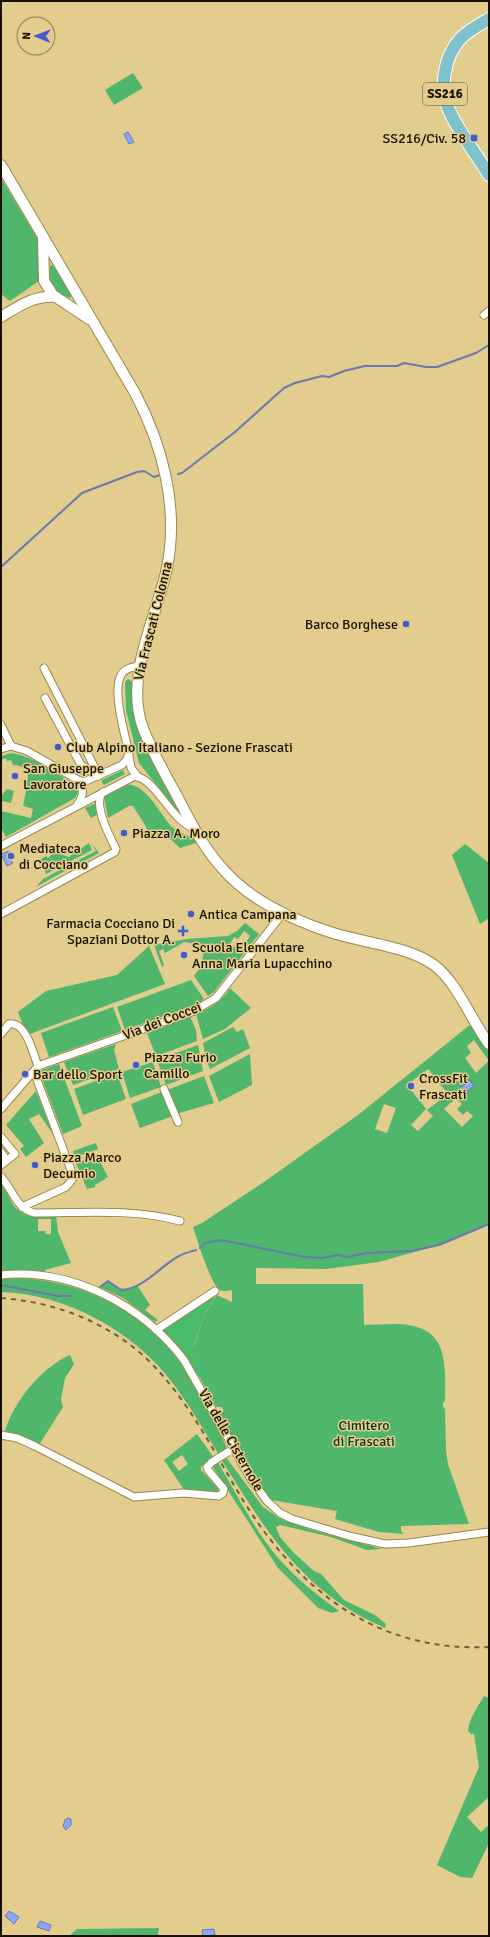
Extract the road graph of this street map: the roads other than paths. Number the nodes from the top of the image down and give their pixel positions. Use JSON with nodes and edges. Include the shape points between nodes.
{"nodes":[{"id":1,"x":489,"y":19,"type":"edge"},
{"id":2,"x":1,"y":165,"type":"edge"},
{"id":3,"x":489,"y":175,"type":"edge"},
{"id":4,"x":41,"y":234,"type":"junction"},
{"id":5,"x":57,"y":262,"type":"junction"},
{"id":6,"x":43,"y":263,"type":"junction"},
{"id":7,"x":44,"y":281,"type":"junction"},
{"id":8,"x":77,"y":294,"type":"junction"},
{"id":9,"x":56,"y":298,"type":"junction"},
{"id":10,"x":28,"y":301,"type":"junction"},
{"id":11,"x":68,"y":304,"type":"junction"},
{"id":12,"x":1,"y":317,"type":"edge"},
{"id":13,"x":94,"y":323,"type":"junction"},
{"id":14,"x":140,"y":666,"type":"junction"},
{"id":15,"x":44,"y":668,"type":"dead end"},
{"id":16,"x":45,"y":698,"type":"dead end"},
{"id":17,"x":1,"y":725,"type":"edge"},
{"id":18,"x":11,"y":746,"type":"junction"},
{"id":19,"x":1,"y":749,"type":"edge"},
{"id":20,"x":129,"y":753,"type":"junction"},
{"id":21,"x":96,"y":769,"type":"junction"},
{"id":22,"x":99,"y":776,"type":"junction"},
{"id":23,"x":138,"y":776,"type":"junction"},
{"id":24,"x":83,"y":781,"type":"junction"},
{"id":25,"x":104,"y":792,"type":"junction"},
{"id":26,"x":77,"y":806,"type":"junction"},
{"id":27,"x":195,"y":829,"type":"junction"},
{"id":28,"x":1,"y":846,"type":"edge"},
{"id":29,"x":1,"y":914,"type":"edge"},
{"id":30,"x":283,"y":914,"type":"junction"},
{"id":31,"x":2,"y":1033,"type":"edge"},
{"id":32,"x":489,"y":1044,"type":"edge"},
{"id":33,"x":34,"y":1073,"type":"junction"},
{"id":34,"x":164,"y":1088,"type":"dead end"},
{"id":35,"x":1,"y":1110,"type":"edge"},
{"id":36,"x":178,"y":1122,"type":"dead end"},
{"id":37,"x":1,"y":1137,"type":"edge"},
{"id":38,"x":1,"y":1165,"type":"edge"},
{"id":39,"x":1,"y":1177,"type":"edge"},
{"id":40,"x":22,"y":1207,"type":"junction"},
{"id":41,"x":180,"y":1221,"type":"dead end"},
{"id":42,"x":1,"y":1275,"type":"edge"},
{"id":43,"x":215,"y":1291,"type":"dead end"},
{"id":44,"x":156,"y":1330,"type":"junction"},
{"id":45,"x":1,"y":1435,"type":"edge"},
{"id":46,"x":231,"y":1451,"type":"junction"},
{"id":47,"x":489,"y":1532,"type":"edge"}],
"edges":[{"from":1,"to":3,"type":"main road","number":"SS216","via":[[470,31],[456,45],[446,71],[444,89],[451,114]]},
{"from":2,"to":4,"type":"street","name":"Via Frascati Colonna"},
{"from":4,"to":5,"type":"street","name":"Via Frascati Colonna"},
{"from":4,"to":6,"type":"street","name":"Via Frascati Colonna"},
{"from":5,"to":6,"type":"street","via":[[51,259]]},
{"from":5,"to":8,"type":"street","name":"Via Frascati Colonna"},
{"from":6,"to":7,"type":"street","name":"Via Frascati Colonna"},
{"from":7,"to":9,"type":"street","name":"Via Frascati Colonna"},
{"from":7,"to":10,"type":"street"},
{"from":8,"to":11,"type":"street"},
{"from":8,"to":13,"type":"street","name":"Via Frascati Colonna"},
{"from":9,"to":10,"type":"street","via":[[46,296]]},
{"from":9,"to":11,"type":"street","name":"Via Frascati Colonna"},
{"from":10,"to":12,"type":"street"},
{"from":11,"to":13,"type":"street","name":"Via Frascati Colonna"},
{"from":13,"to":14,"type":"street","name":"Via Frascati Colonna","via":[[146,416],[163,462],[170,502],[171,538],[168,562]]},
{"from":14,"to":20,"type":"street","via":[[125,671],[119,681]]},
{"from":14,"to":27,"type":"street","name":"Via Frascati Colonna","via":[[136,700],[142,728]]},
{"from":15,"to":21,"type":"street"},
{"from":16,"to":21,"type":"street","via":[[80,765],[90,770]]},
{"from":17,"to":18,"type":"street"},
{"from":18,"to":19,"type":"street"},
{"from":18,"to":24,"type":"street","via":[[27,751]]},
{"from":20,"to":22,"type":"street","via":[[122,765]]},
{"from":20,"to":23,"type":"street","via":[[131,768]]},
{"from":21,"to":22,"type":"street"},
{"from":22,"to":24,"type":"street"},
{"from":23,"to":25,"type":"street","via":[[131,777]]},
{"from":23,"to":27,"type":"street","via":[[152,788],[183,824]]},
{"from":24,"to":26,"type":"street","via":[[82,798]]},
{"from":25,"to":26,"type":"street"},
{"from":25,"to":29,"type":"street","via":[[99,798],[104,822],[115,852]]},
{"from":26,"to":28,"type":"street"},
{"from":27,"to":30,"type":"street","name":"Via Frascati Colonna","via":[[230,877],[249,893]]},
{"from":30,"to":32,"type":"street","name":"Via Frascati Colonna","via":[[332,933],[407,952],[433,965],[449,981]]},
{"from":30,"to":33,"type":"street","name":"Via dei Coccei","via":[[216,998],[192,1012],[51,1062]]},
{"from":31,"to":33,"type":"street","via":[[8,1024],[14,1023],[19,1026],[25,1035]]},
{"from":33,"to":35,"type":"street"},
{"from":33,"to":40,"type":"street","via":[[71,1160],[72,1175],[69,1185]]},
{"from":34,"to":36,"type":"street"},
{"from":37,"to":38,"type":"street","via":[[15,1154]]},
{"from":39,"to":40,"type":"street"},
{"from":40,"to":41,"type":"street","via":[[34,1213],[104,1211],[156,1215]]},
{"from":42,"to":44,"type":"street","name":"Via delle Cisternole","via":[[52,1278],[86,1286],[137,1313]]},
{"from":43,"to":44,"type":"street"},
{"from":44,"to":46,"type":"street","name":"Via delle Cisternole","via":[[171,1343],[184,1360]]},
{"from":45,"to":46,"type":"street","name":"Via delle Cisternole","bridge":true,"via":[[35,1446],[134,1497],[183,1493],[219,1496],[224,1489],[207,1467]]},
{"from":46,"to":47,"type":"street","name":"Via delle Cisternole","via":[[267,1501],[280,1513],[292,1519],[362,1540],[385,1544]]}]}
